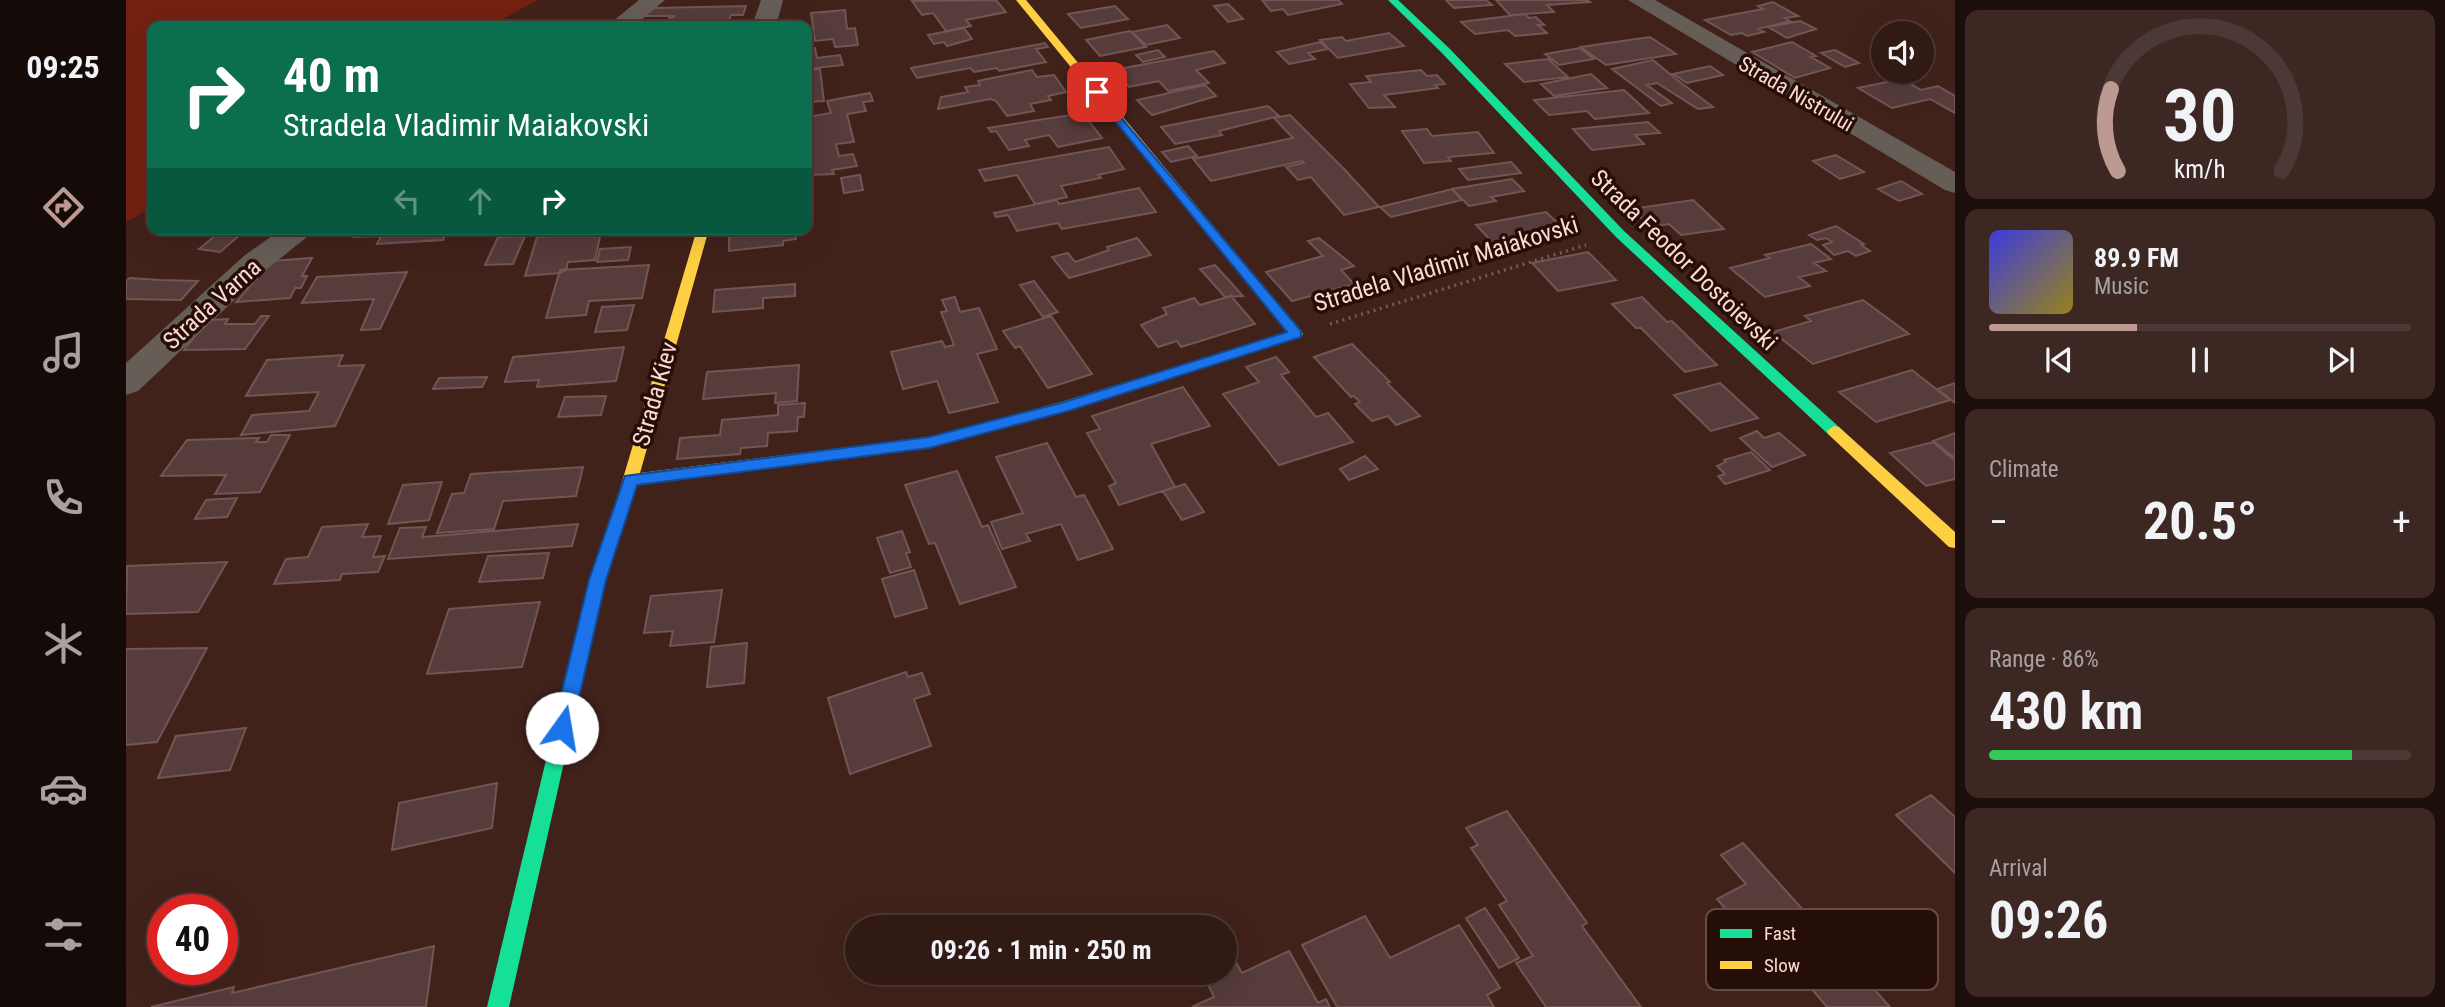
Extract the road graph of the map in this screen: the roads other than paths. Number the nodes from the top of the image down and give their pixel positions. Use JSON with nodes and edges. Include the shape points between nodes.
{"nodes":[{"id":1,"x":654,"y":0,"type":"edge"},
{"id":2,"x":772,"y":0,"type":"edge"},
{"id":3,"x":1021,"y":0,"type":"edge"},
{"id":4,"x":1393,"y":0,"type":"edge"},
{"id":5,"x":1639,"y":0,"type":"edge"},
{"id":6,"x":626,"y":21,"type":"edge"},
{"id":7,"x":766,"y":21,"type":"edge"},
{"id":8,"x":1955,"y":184,"type":"edge"},
{"id":9,"x":294,"y":235,"type":"edge"},
{"id":10,"x":700,"y":235,"type":"edge"},
{"id":11,"x":126,"y":383,"type":"edge"},
{"id":12,"x":631,"y":480,"type":"junction"},
{"id":13,"x":1955,"y":542,"type":"edge"},
{"id":14,"x":498,"y":1007,"type":"edge"}],
"edges":[{"from":1,"to":6,"type":"street"},
{"from":2,"to":7,"type":"street"},
{"from":3,"to":12,"type":"street","name":"Stradela Vladimir Maiakovski","via":[[1296,334],[1063,407],[929,442]]},
{"from":4,"to":13,"type":"street","name":"Strada Feodor Dostoievski","via":[[1620,234]]},
{"from":5,"to":8,"type":"street","name":"Strada Nistrului"},
{"from":9,"to":11,"type":"street","name":"Strada Varna","via":[[256,262]]},
{"from":10,"to":12,"type":"street","name":"Strada Kiev"},
{"from":12,"to":14,"type":"street","name":"Strada Kiev","via":[[597,580]]}]}
